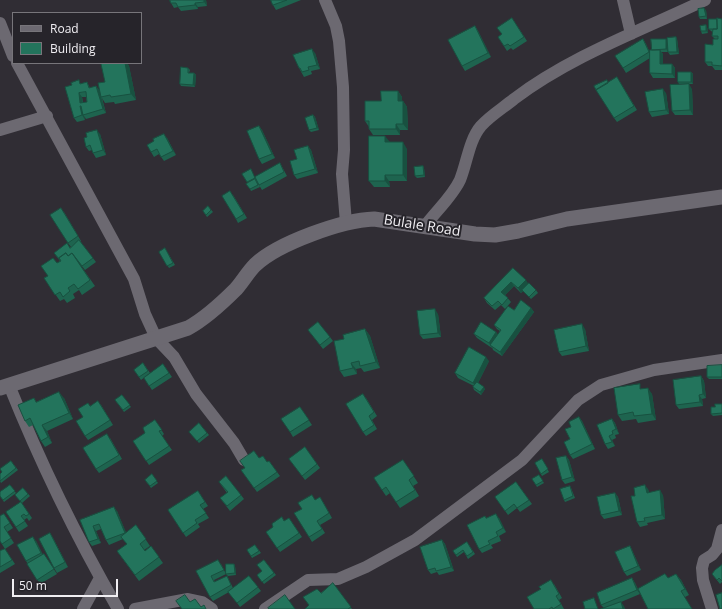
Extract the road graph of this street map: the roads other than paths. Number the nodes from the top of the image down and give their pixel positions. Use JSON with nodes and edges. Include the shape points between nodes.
{"nodes":[{"id":1,"x":325,"y":0,"type":"edge"},
{"id":2,"x":623,"y":0,"type":"edge"},
{"id":3,"x":705,"y":0,"type":"edge"},
{"id":4,"x":0,"y":23,"type":"edge"},
{"id":5,"x":631,"y":34,"type":"junction"},
{"id":6,"x":12,"y":53,"type":"edge"},
{"id":7,"x":18,"y":64,"type":"edge"},
{"id":8,"x":47,"y":116,"type":"junction"},
{"id":9,"x":0,"y":130,"type":"edge"},
{"id":10,"x":722,"y":197,"type":"edge"},
{"id":11,"x":346,"y":223,"type":"junction"},
{"id":12,"x":425,"y":226,"type":"junction"},
{"id":13,"x":156,"y":338,"type":"junction"},
{"id":14,"x":722,"y":360,"type":"edge"},
{"id":15,"x":4,"y":387,"type":"edge"},
{"id":16,"x":244,"y":460,"type":"edge"},
{"id":17,"x":722,"y":530,"type":"edge"},
{"id":18,"x":100,"y":578,"type":"junction"},
{"id":19,"x":83,"y":609,"type":"edge"},
{"id":20,"x":118,"y":609,"type":"edge"},
{"id":21,"x":135,"y":609,"type":"edge"},
{"id":22,"x":212,"y":609,"type":"edge"},
{"id":23,"x":265,"y":609,"type":"edge"},
{"id":24,"x":712,"y":609,"type":"edge"}],
"edges":[{"from":1,"to":11,"type":"street","via":[[336,26],[339,42],[343,87],[342,174]]},
{"from":2,"to":5,"type":"street"},
{"from":3,"to":5,"type":"street"},
{"from":4,"to":6,"type":"street"},
{"from":5,"to":12,"type":"street","via":[[574,60],[524,92],[481,125],[460,180]]},
{"from":7,"to":8,"type":"street"},
{"from":8,"to":9,"type":"street"},
{"from":8,"to":13,"type":"street","via":[[138,286],[145,314]]},
{"from":10,"to":12,"type":"street","name":"Bulale Road","via":[[567,219],[518,232],[495,235]]},
{"from":11,"to":12,"type":"street","name":"Bulale Road","via":[[359,219],[374,219]]},
{"from":11,"to":13,"type":"street","name":"Bulale Road","via":[[301,238],[262,259],[236,288],[197,323]]},
{"from":13,"to":15,"type":"street","name":"Bulale Road"},
{"from":13,"to":16,"type":"street","via":[[174,357],[196,394]]},
{"from":14,"to":23,"type":"street","via":[[654,370],[598,387],[578,400],[522,460],[415,540],[338,579],[308,580]]},
{"from":15,"to":18,"type":"street"},
{"from":17,"to":24,"type":"street","via":[[718,549],[704,560],[702,568]]},
{"from":18,"to":19,"type":"street"},
{"from":18,"to":20,"type":"street"},
{"from":21,"to":22,"type":"street","via":[[188,599],[202,602]]}]}
